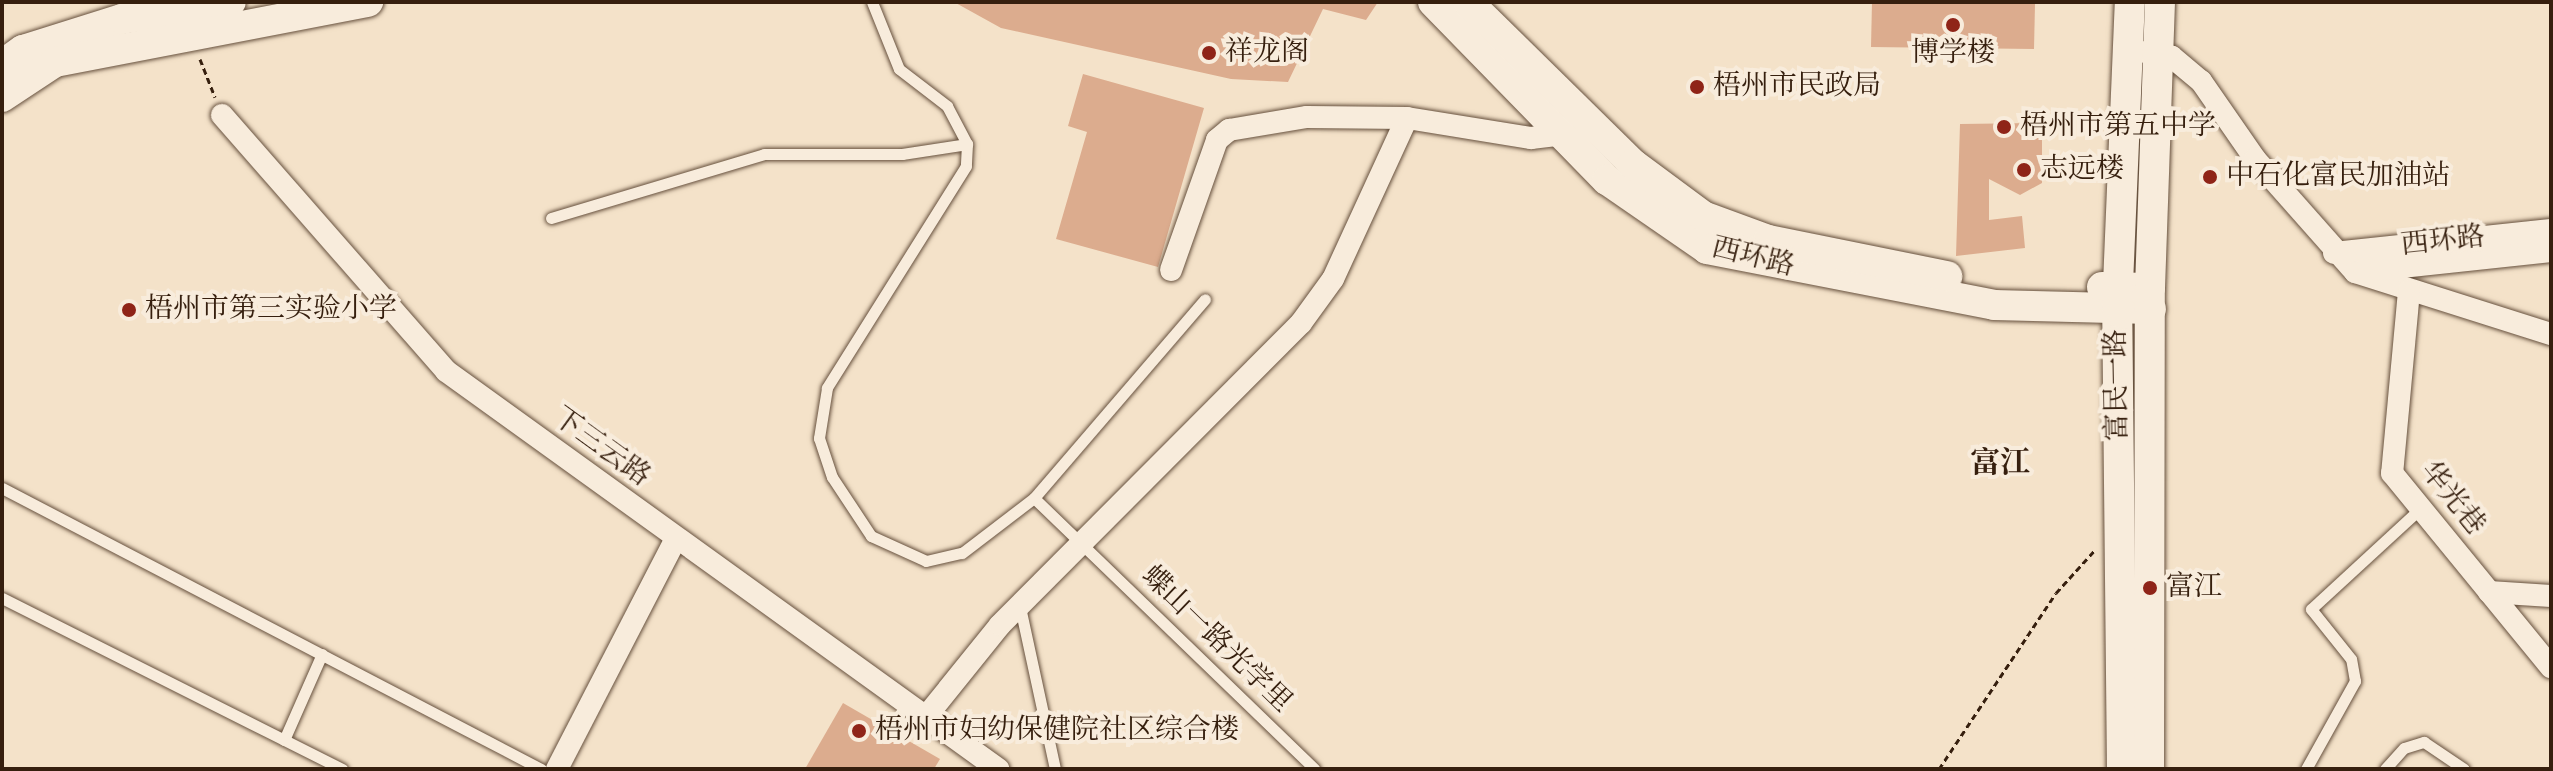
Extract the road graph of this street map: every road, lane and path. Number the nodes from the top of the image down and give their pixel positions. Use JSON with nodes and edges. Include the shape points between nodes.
{"nodes":[{"id":1,"x":231,"y":2,"type":"edge"},
{"id":2,"x":365,"y":2,"type":"edge"},
{"id":3,"x":872,"y":2,"type":"edge"},
{"id":4,"x":1433,"y":2,"type":"edge"},
{"id":5,"x":1468,"y":2,"type":"edge"},
{"id":6,"x":2130,"y":2,"type":"edge"},
{"id":7,"x":2160,"y":2,"type":"edge"},
{"id":8,"x":186,"y":14,"type":"edge"},
{"id":9,"x":2143,"y":52,"type":"junction"},
{"id":10,"x":2,"y":65,"type":"edge"},
{"id":11,"x":2,"y":97,"type":"edge"},
{"id":12,"x":222,"y":115,"type":"joint"},
{"id":13,"x":1407,"y":118,"type":"junction"},
{"id":14,"x":1577,"y":130,"type":"junction"},
{"id":15,"x":967,"y":144,"type":"junction"},
{"id":16,"x":551,"y":218,"type":"dead end"},
{"id":17,"x":2551,"y":230,"type":"edge"},
{"id":18,"x":2551,"y":251,"type":"edge"},
{"id":19,"x":2334,"y":253,"type":"junction"},
{"id":20,"x":1171,"y":270,"type":"dead end"},
{"id":21,"x":2355,"y":272,"type":"junction"},
{"id":22,"x":2409,"y":291,"type":"junction"},
{"id":23,"x":2118,"y":297,"type":"junction"},
{"id":24,"x":2150,"y":298,"type":"junction"},
{"id":25,"x":1205,"y":299,"type":"dead end"},
{"id":26,"x":2551,"y":334,"type":"edge"},
{"id":27,"x":2,"y":488,"type":"edge"},
{"id":28,"x":1034,"y":498,"type":"junction"},
{"id":29,"x":2421,"y":508,"type":"junction"},
{"id":30,"x":2120,"y":523,"type":"junction"},
{"id":31,"x":675,"y":540,"type":"junction"},
{"id":32,"x":1083,"y":546,"type":"junction"},
{"id":33,"x":2489,"y":592,"type":"junction"},
{"id":34,"x":2551,"y":596,"type":"edge"},
{"id":35,"x":2,"y":598,"type":"edge"},
{"id":36,"x":1020,"y":606,"type":"junction"},
{"id":37,"x":322,"y":654,"type":"junction"},
{"id":38,"x":2551,"y":667,"type":"edge"},
{"id":39,"x":925,"y":718,"type":"junction"},
{"id":40,"x":284,"y":740,"type":"junction"},
{"id":41,"x":342,"y":769,"type":"edge"},
{"id":42,"x":541,"y":769,"type":"edge"},
{"id":43,"x":557,"y":769,"type":"edge"},
{"id":44,"x":998,"y":769,"type":"edge"},
{"id":45,"x":1055,"y":769,"type":"edge"},
{"id":46,"x":1315,"y":769,"type":"edge"},
{"id":47,"x":1939,"y":769,"type":"edge"},
{"id":48,"x":2122,"y":769,"type":"edge"},
{"id":49,"x":2149,"y":769,"type":"edge"},
{"id":50,"x":2306,"y":769,"type":"edge"},
{"id":51,"x":2385,"y":769,"type":"edge"},
{"id":52,"x":2464,"y":769,"type":"edge"}],
"edges":[{"from":1,"to":8,"type":"main road"},
{"from":2,"to":8,"type":"main road"},
{"from":3,"to":15,"type":"lane","via":[[899,69],[947,106]]},
{"from":4,"to":14,"type":"main road","name":"西环路"},
{"from":5,"to":14,"type":"main road","name":"西环路"},
{"from":6,"to":9,"type":"main road","name":"富民一路"},
{"from":7,"to":9,"type":"main road","name":"富民一路"},
{"from":8,"to":10,"type":"main road","via":[[122,19],[23,50]]},
{"from":8,"to":11,"type":"main road","via":[[128,43],[55,62]]},
{"from":8,"to":12,"type":"path"},
{"from":9,"to":19,"type":"street","via":[[2201,81]]},
{"from":9,"to":23,"type":"main road","name":"富民一路"},
{"from":9,"to":24,"type":"main road","name":"富民一路"},
{"from":12,"to":31,"type":"street","name":"下三云路","via":[[446,371]]},
{"from":13,"to":14,"type":"street"},
{"from":13,"to":20,"type":"street","via":[[1307,117],[1229,130],[1217,140]]},
{"from":13,"to":32,"type":"street","via":[[1333,279],[1301,323]]},
{"from":14,"to":23,"type":"main road","name":"西环路","via":[[1680,202],[1768,240],[1990,285]]},
{"from":15,"to":16,"type":"lane","via":[[934,153],[764,154]]},
{"from":15,"to":28,"type":"lane","via":[[966,166],[827,388],[819,438],[851,513],[896,553],[926,561],[962,553]]},
{"from":17,"to":19,"type":"street","name":"西环路"},
{"from":18,"to":21,"type":"street","name":"西环路"},
{"from":19,"to":21,"type":"street"},
{"from":21,"to":22,"type":"street"},
{"from":22,"to":26,"type":"street"},
{"from":22,"to":29,"type":"street","name":"华光巷","via":[[2392,473]]},
{"from":23,"to":24,"type":"main road","name":"西环路"},
{"from":23,"to":30,"type":"main road","name":"富民一路"},
{"from":24,"to":49,"type":"main road","name":"富民一路"},
{"from":25,"to":28,"type":"lane"},
{"from":27,"to":37,"type":"lane"},
{"from":28,"to":32,"type":"lane","name":"蝶山一路光学里"},
{"from":29,"to":33,"type":"street","name":"华光巷"},
{"from":29,"to":50,"type":"lane","via":[[2311,609],[2351,659],[2355,681]]},
{"from":30,"to":47,"type":"path","via":[[2056,593]]},
{"from":30,"to":48,"type":"main road","name":"富民一路"},
{"from":31,"to":39,"type":"street","name":"下三云路"},
{"from":31,"to":43,"type":"street"},
{"from":32,"to":36,"type":"street"},
{"from":32,"to":46,"type":"lane","name":"蝶山一路光学里"},
{"from":33,"to":34,"type":"street"},
{"from":33,"to":38,"type":"street","name":"华光巷"},
{"from":35,"to":40,"type":"lane"},
{"from":36,"to":39,"type":"street"},
{"from":36,"to":45,"type":"lane"},
{"from":37,"to":40,"type":"lane"},
{"from":37,"to":42,"type":"lane"},
{"from":39,"to":44,"type":"street","name":"下三云路"},
{"from":40,"to":41,"type":"lane"},
{"from":51,"to":52,"type":"lane","via":[[2404,748],[2424,742]]}]}
